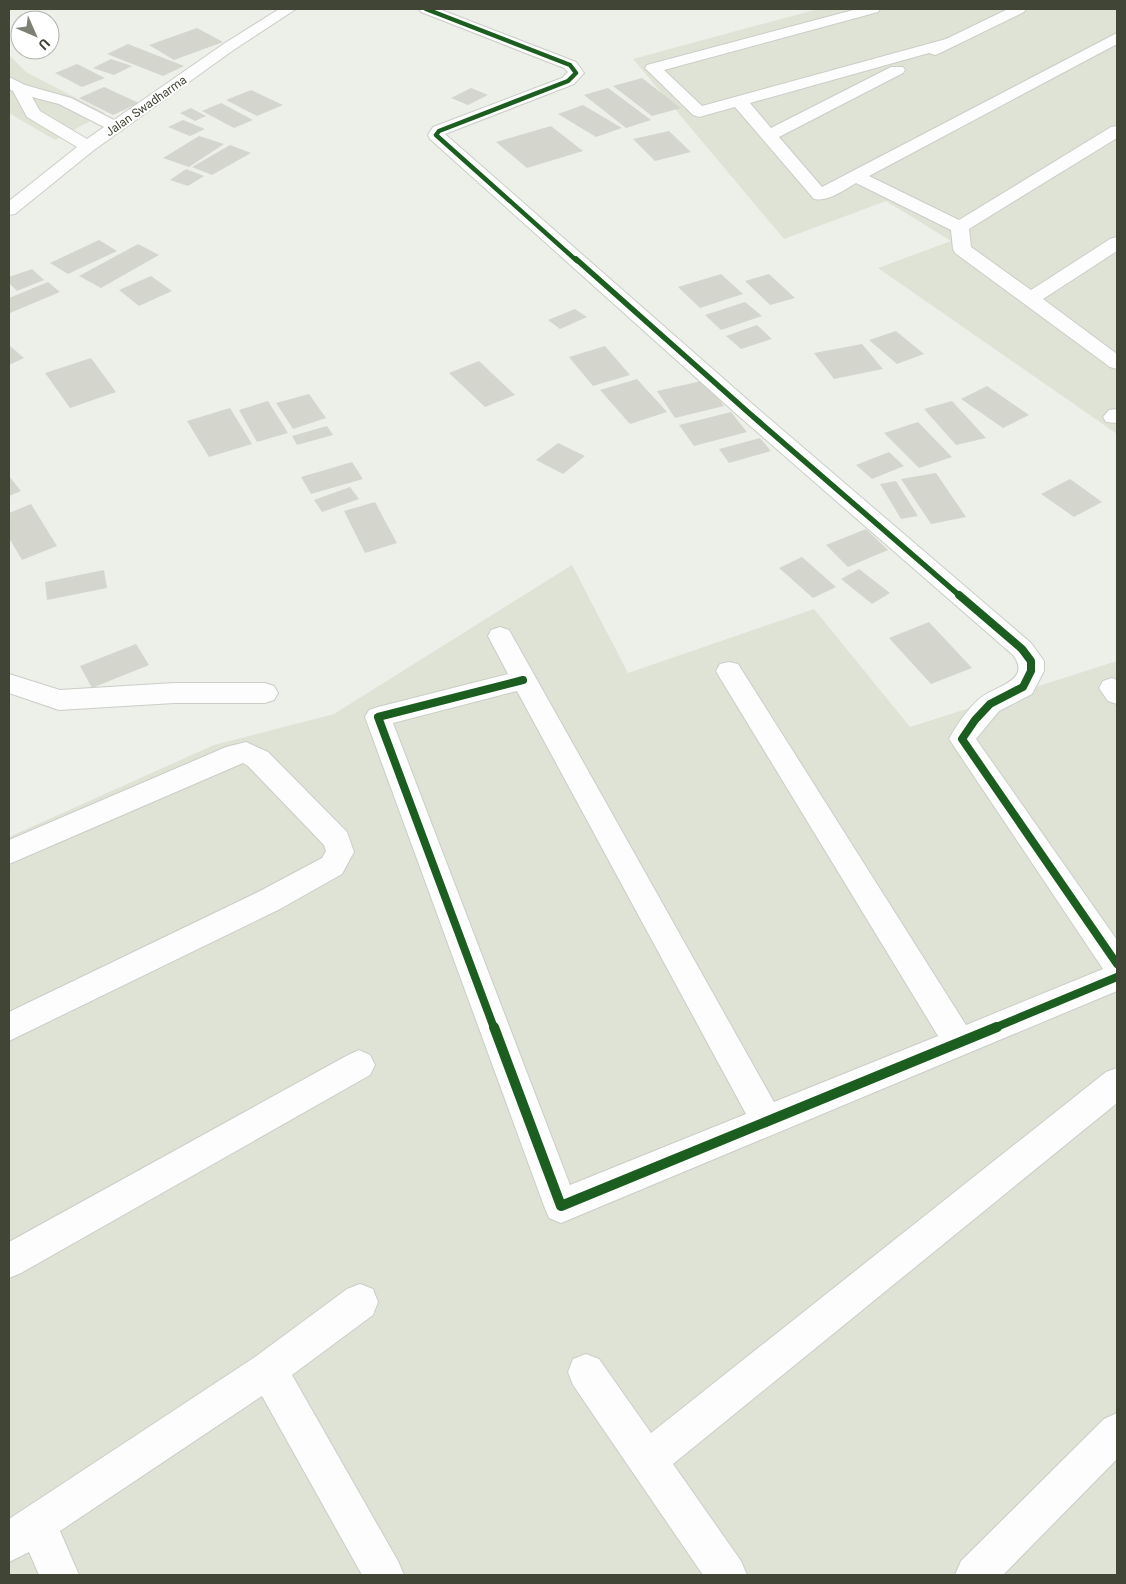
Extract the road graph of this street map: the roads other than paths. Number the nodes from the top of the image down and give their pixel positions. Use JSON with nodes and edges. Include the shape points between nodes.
{"nodes":[{"id":1,"x":289,"y":9,"type":"edge"},
{"id":2,"x":426,"y":9,"type":"edge"},
{"id":3,"x":873,"y":9,"type":"edge"},
{"id":4,"x":1019,"y":9,"type":"edge"},
{"id":5,"x":1117,"y":38,"type":"edge"},
{"id":6,"x":950,"y":42,"type":"junction"},
{"id":7,"x":14,"y":85,"type":"edge"},
{"id":8,"x":739,"y":101,"type":"junction"},
{"id":9,"x":116,"y":127,"type":"junction"},
{"id":10,"x":1117,"y":131,"type":"edge"},
{"id":11,"x":769,"y":134,"type":"junction"},
{"id":12,"x":88,"y":146,"type":"junction"},
{"id":13,"x":858,"y":176,"type":"junction"},
{"id":14,"x":9,"y":210,"type":"edge"},
{"id":15,"x":960,"y":227,"type":"junction"},
{"id":16,"x":1113,"y":251,"type":"edge"},
{"id":17,"x":1029,"y":300,"type":"junction"},
{"id":18,"x":1117,"y":343,"type":"edge"},
{"id":19,"x":1117,"y":363,"type":"edge"},
{"id":20,"x":500,"y":636,"type":"dead end"},
{"id":21,"x":729,"y":671,"type":"dead end"},
{"id":22,"x":523,"y":680,"type":"junction"},
{"id":23,"x":9,"y":683,"type":"edge"},
{"id":24,"x":265,"y":693,"type":"dead end"},
{"id":25,"x":9,"y":852,"type":"edge"},
{"id":26,"x":1117,"y":964,"type":"edge"},
{"id":27,"x":1117,"y":977,"type":"edge"},
{"id":28,"x":9,"y":1027,"type":"edge"},
{"id":29,"x":959,"y":1042,"type":"junction"},
{"id":30,"x":359,"y":1065,"type":"dead end"},
{"id":31,"x":1117,"y":1083,"type":"edge"},
{"id":32,"x":767,"y":1121,"type":"junction"},
{"id":33,"x":9,"y":1261,"type":"edge"},
{"id":34,"x":360,"y":1302,"type":"dead end"},
{"id":35,"x":268,"y":1370,"type":"junction"},
{"id":36,"x":586,"y":1372,"type":"dead end"},
{"id":37,"x":1117,"y":1432,"type":"edge"},
{"id":38,"x":647,"y":1460,"type":"junction"},
{"id":39,"x":23,"y":1533,"type":"edge"},
{"id":40,"x":59,"y":1575,"type":"edge"},
{"id":41,"x":384,"y":1575,"type":"edge"},
{"id":42,"x":726,"y":1575,"type":"edge"},
{"id":43,"x":975,"y":1575,"type":"edge"}],
"edges":[{"from":1,"to":9,"type":"street","name":"Jalan Swadharma","via":[[230,46]]},
{"from":2,"to":26,"type":"street","via":[[570,65],[576,73],[568,81],[439,130],[436,135],[749,413],[1022,649],[1031,661],[1031,671],[1023,687],[990,704],[962,739]]},
{"from":3,"to":8,"type":"street","via":[[653,68],[699,112]]},
{"from":4,"to":6,"type":"street"},
{"from":5,"to":13,"type":"street"},
{"from":6,"to":8,"type":"street"},
{"from":6,"to":11,"type":"street"},
{"from":7,"to":9,"type":"street","via":[[65,101]]},
{"from":7,"to":12,"type":"street","via":[[33,114]]},
{"from":8,"to":11,"type":"street"},
{"from":9,"to":12,"type":"street","name":"Jalan Swadharma"},
{"from":10,"to":15,"type":"street"},
{"from":11,"to":13,"type":"street","via":[[820,195]]},
{"from":12,"to":14,"type":"street","name":"Jalan Swadharma"},
{"from":13,"to":15,"type":"street"},
{"from":15,"to":17,"type":"street","via":[[962,249]]},
{"from":16,"to":17,"type":"street"},
{"from":17,"to":18,"type":"street"},
{"from":17,"to":19,"type":"street"},
{"from":20,"to":22,"type":"street"},
{"from":21,"to":29,"type":"street"},
{"from":22,"to":32,"type":"street"},
{"from":22,"to":32,"type":"street","via":[[378,717],[561,1206]]},
{"from":23,"to":24,"type":"street","via":[[58,700],[174,693]]},
{"from":25,"to":28,"type":"street","via":[[246,752],[258,759],[337,840],[340,852],[332,866],[270,900]]},
{"from":27,"to":29,"type":"street"},
{"from":29,"to":32,"type":"street"},
{"from":30,"to":33,"type":"street"},
{"from":31,"to":38,"type":"street"},
{"from":34,"to":35,"type":"street"},
{"from":35,"to":39,"type":"street"},
{"from":35,"to":41,"type":"street"},
{"from":36,"to":38,"type":"street"},
{"from":37,"to":43,"type":"street"},
{"from":38,"to":42,"type":"street"},
{"from":39,"to":40,"type":"street"}]}
